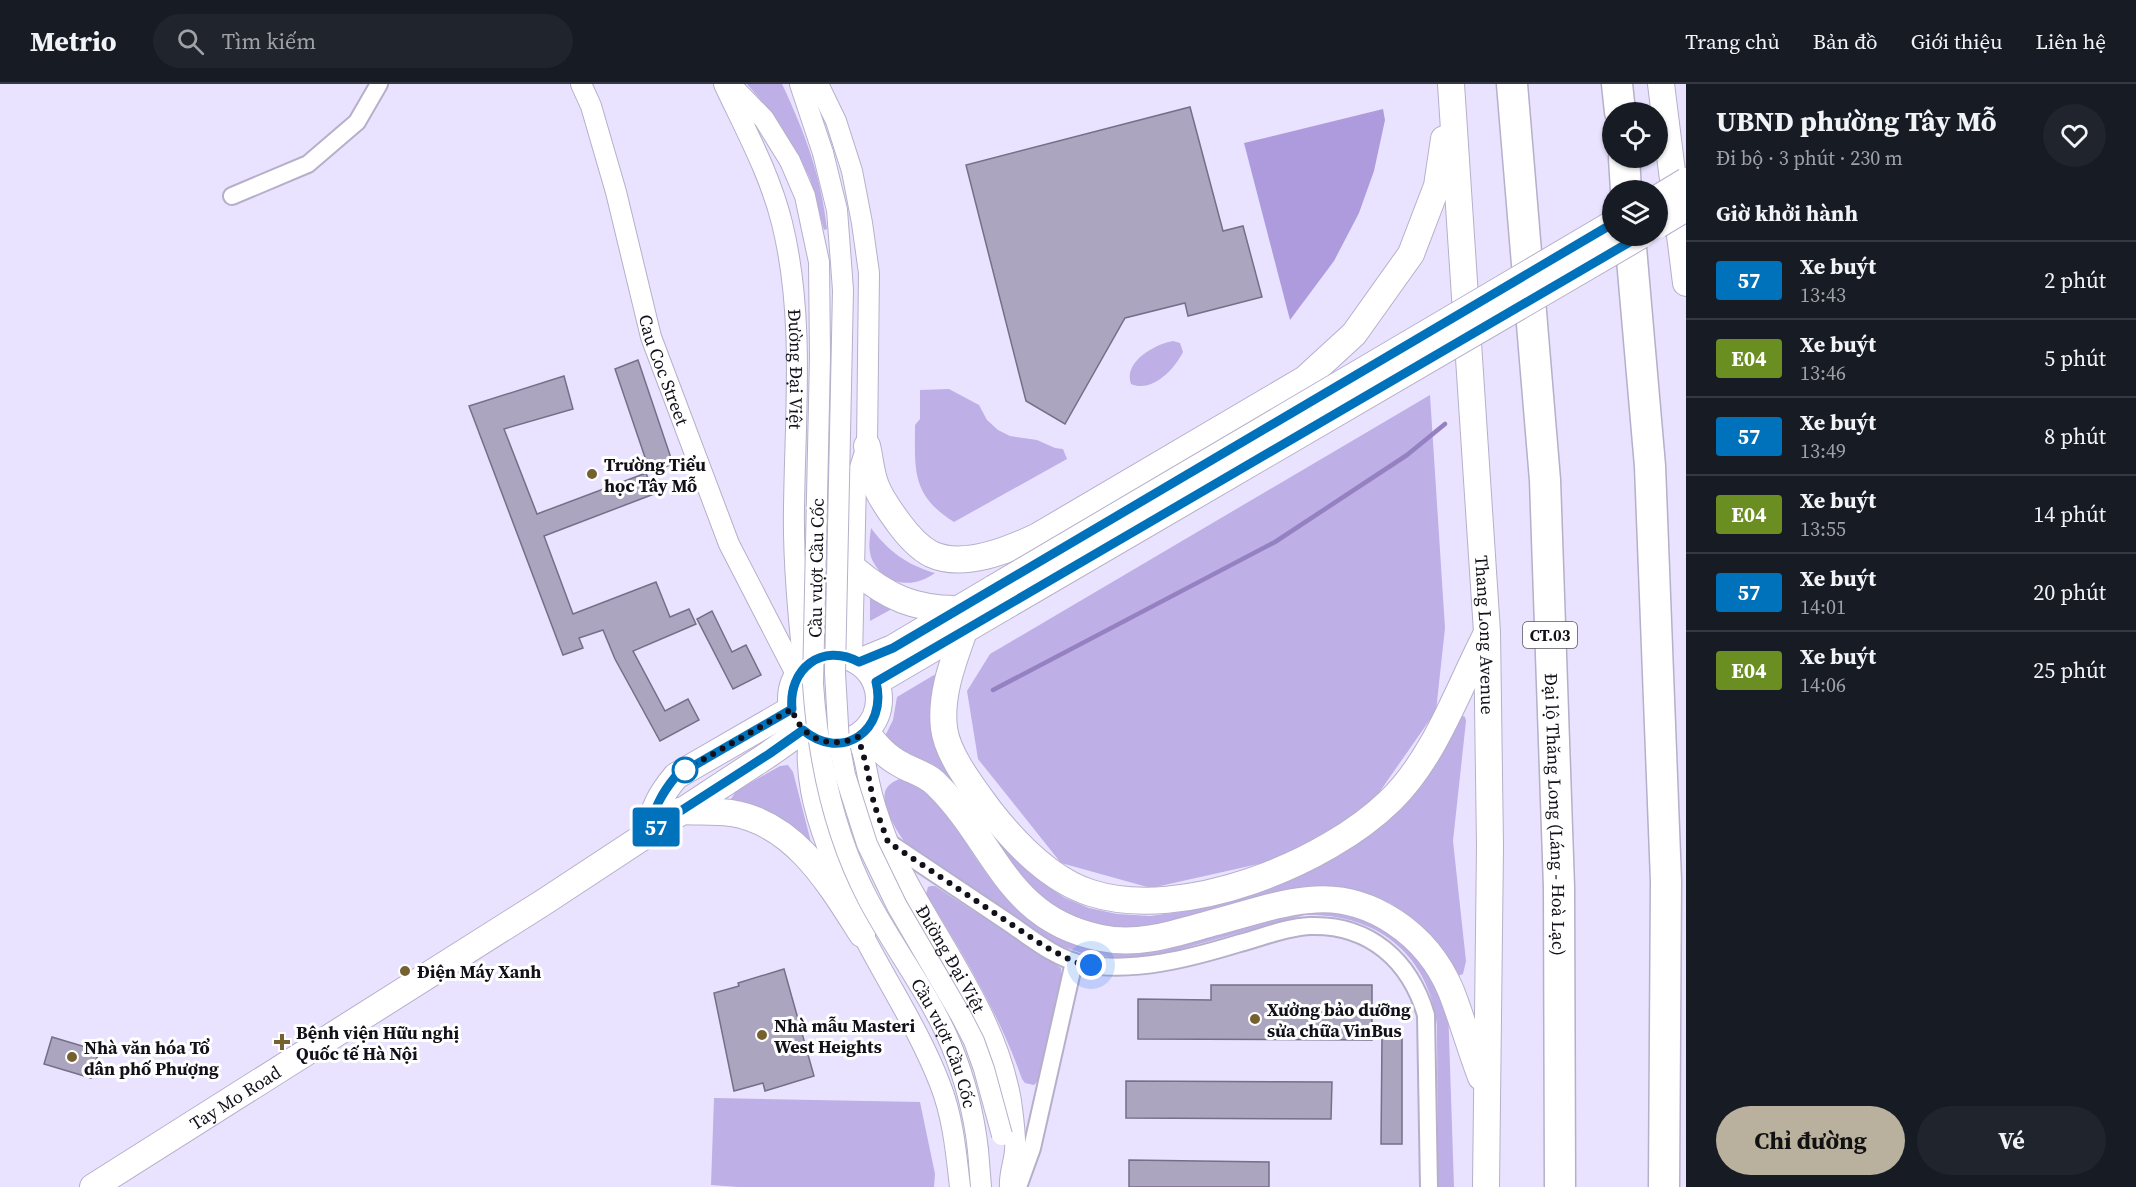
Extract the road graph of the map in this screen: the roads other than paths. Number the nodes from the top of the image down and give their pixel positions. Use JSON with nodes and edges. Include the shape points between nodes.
{"nodes":[{"id":1,"x":379,"y":84,"type":"edge"},
{"id":2,"x":581,"y":84,"type":"edge"},
{"id":3,"x":724,"y":84,"type":"edge"},
{"id":4,"x":730,"y":84,"type":"edge"},
{"id":5,"x":800,"y":84,"type":"edge"},
{"id":6,"x":818,"y":84,"type":"edge"},
{"id":7,"x":1512,"y":84,"type":"edge"},
{"id":8,"x":1617,"y":84,"type":"edge"},
{"id":9,"x":1661,"y":84,"type":"edge"},
{"id":10,"x":1451,"y":86,"type":"edge"},
{"id":11,"x":1619,"y":102,"type":"edge"},
{"id":12,"x":1686,"y":181,"type":"edge"},
{"id":13,"x":1668,"y":192,"type":"edge"},
{"id":14,"x":232,"y":196,"type":"dead end"},
{"id":15,"x":1677,"y":224,"type":"edge"},
{"id":16,"x":1602,"y":230,"type":"edge"},
{"id":17,"x":1622,"y":246,"type":"edge"},
{"id":18,"x":1631,"y":246,"type":"edge"},
{"id":19,"x":1686,"y":283,"type":"edge"},
{"id":20,"x":867,"y":446,"type":"junction"},
{"id":21,"x":854,"y":568,"type":"junction"},
{"id":22,"x":999,"y":597,"type":"junction"},
{"id":23,"x":962,"y":620,"type":"junction"},
{"id":24,"x":1487,"y":632,"type":"junction"},
{"id":25,"x":855,"y":660,"type":"junction"},
{"id":26,"x":801,"y":672,"type":"junction"},
{"id":27,"x":876,"y":682,"type":"junction"},
{"id":28,"x":801,"y":725,"type":"junction"},
{"id":29,"x":862,"y":734,"type":"junction"},
{"id":30,"x":680,"y":811,"type":"junction"},
{"id":31,"x":648,"y":832,"type":"junction"},
{"id":32,"x":888,"y":842,"type":"junction"},
{"id":33,"x":862,"y":934,"type":"junction"},
{"id":34,"x":1074,"y":962,"type":"junction"},
{"id":35,"x":1487,"y":1094,"type":"junction"},
{"id":36,"x":1012,"y":1184,"type":"edge"},
{"id":37,"x":93,"y":1187,"type":"edge"},
{"id":38,"x":960,"y":1187,"type":"edge"},
{"id":39,"x":981,"y":1187,"type":"edge"},
{"id":40,"x":1428,"y":1187,"type":"edge"},
{"id":41,"x":1486,"y":1187,"type":"edge"},
{"id":42,"x":1560,"y":1187,"type":"edge"},
{"id":43,"x":1664,"y":1187,"type":"edge"}],
"edges":[{"from":1,"to":14,"type":"street","via":[[357,122],[308,164]]},
{"from":2,"to":26,"type":"street","name":"Cau Coc Street","via":[[613,181],[651,337],[729,543]]},
{"from":3,"to":26,"type":"street","name":"Đường Đại Việt","via":[[766,176],[782,222],[791,274],[796,330],[794,535]]},
{"from":4,"to":39,"type":"street","name":"Cầu vượt Cầu Cốc","bridge":true,"via":[[764,119],[790,161],[805,196],[819,262],[813,684],[824,774],[840,833],[867,897],[951,1044],[975,1118]]},
{"from":5,"to":36,"type":"street","name":"Cầu vượt Cầu Cốc","bridge":true,"via":[[837,210],[843,290],[835,651],[839,743],[845,775],[867,844],[897,906],[974,1041]]},
{"from":6,"to":20,"type":"street","via":[[836,121],[852,171],[869,273]]},
{"from":7,"to":42,"type":"highway","name":"Đại lộ Thăng Long (Láng - Hoà Lạc)","number":"CT.03","via":[[1545,480],[1559,887]]},
{"from":8,"to":11,"type":"highway"},
{"from":9,"to":15,"type":"main road"},
{"from":10,"to":20,"type":"main road","via":[[1437,186],[1411,254],[1354,334],[1305,379],[1038,536],[1010,550],[964,559],[931,554],[905,531],[875,486]]},
{"from":10,"to":24,"type":"main road","name":"Thang Long Avenue"},
{"from":12,"to":13,"type":"main road","bridge":true},
{"from":15,"to":19,"type":"main road"},
{"from":16,"to":22,"type":"main road","bridge":true},
{"from":17,"to":22,"type":"main road","bridge":true},
{"from":18,"to":43,"type":"highway","via":[[1650,466],[1666,881]]},
{"from":20,"to":21,"type":"street","via":[[856,480]]},
{"from":21,"to":23,"type":"main road","via":[[883,592],[940,609]]},
{"from":21,"to":25,"type":"street"},
{"from":22,"to":23,"type":"main road"},
{"from":23,"to":24,"type":"main road","via":[[947,686],[944,729],[950,748],[977,793],[1020,845],[1064,880],[1089,893],[1157,902],[1208,893],[1284,869],[1335,844],[1367,821],[1412,776],[1448,715]]},
{"from":23,"to":25,"type":"main road"},
{"from":23,"to":27,"type":"main road"},
{"from":24,"to":35,"type":"main road","name":"Thang Long Avenue"},
{"from":25,"to":26,"type":"main road","via":[[826,656],[814,660]]},
{"from":25,"to":27,"type":"main road"},
{"from":26,"to":28,"type":"main road","via":[[791,698]]},
{"from":27,"to":29,"type":"main road","via":[[878,709],[874,721]]},
{"from":28,"to":29,"type":"main road","via":[[828,743],[849,742]]},
{"from":28,"to":30,"type":"main road","name":"Tay Mo Road","via":[[769,754]]},
{"from":28,"to":31,"type":"main road","via":[[676,776],[663,791]]},
{"from":28,"to":33,"type":"street","via":[[818,821]]},
{"from":29,"to":32,"type":"street","name":"Đường Đại Việt","via":[[874,804]]},
{"from":29,"to":35,"type":"main road","via":[[885,754],[934,782],[955,804],[1019,894],[1044,915],[1070,928],[1101,938],[1155,938],[1310,900],[1342,900],[1391,920],[1408,932],[1437,966],[1450,990]]},
{"from":30,"to":31,"type":"main road","name":"Tay Mo Road"},
{"from":30,"to":33,"type":"main road","via":[[731,813],[778,831],[796,845],[831,887]]},
{"from":31,"to":37,"type":"main road","name":"Tay Mo Road"},
{"from":32,"to":34,"type":"street"},
{"from":32,"to":36,"type":"street","name":"Đường Đại Việt","via":[[962,977],[997,1051],[1014,1126]]},
{"from":33,"to":38,"type":"street","via":[[916,1030],[941,1086],[951,1118]]},
{"from":34,"to":36,"type":"street","via":[[1032,1148]]},
{"from":34,"to":40,"type":"street","via":[[1124,967],[1157,963],[1295,927],[1345,930],[1372,942],[1406,971],[1426,1015]]},
{"from":35,"to":41,"type":"main road","name":"Thang Long Avenue"}]}
